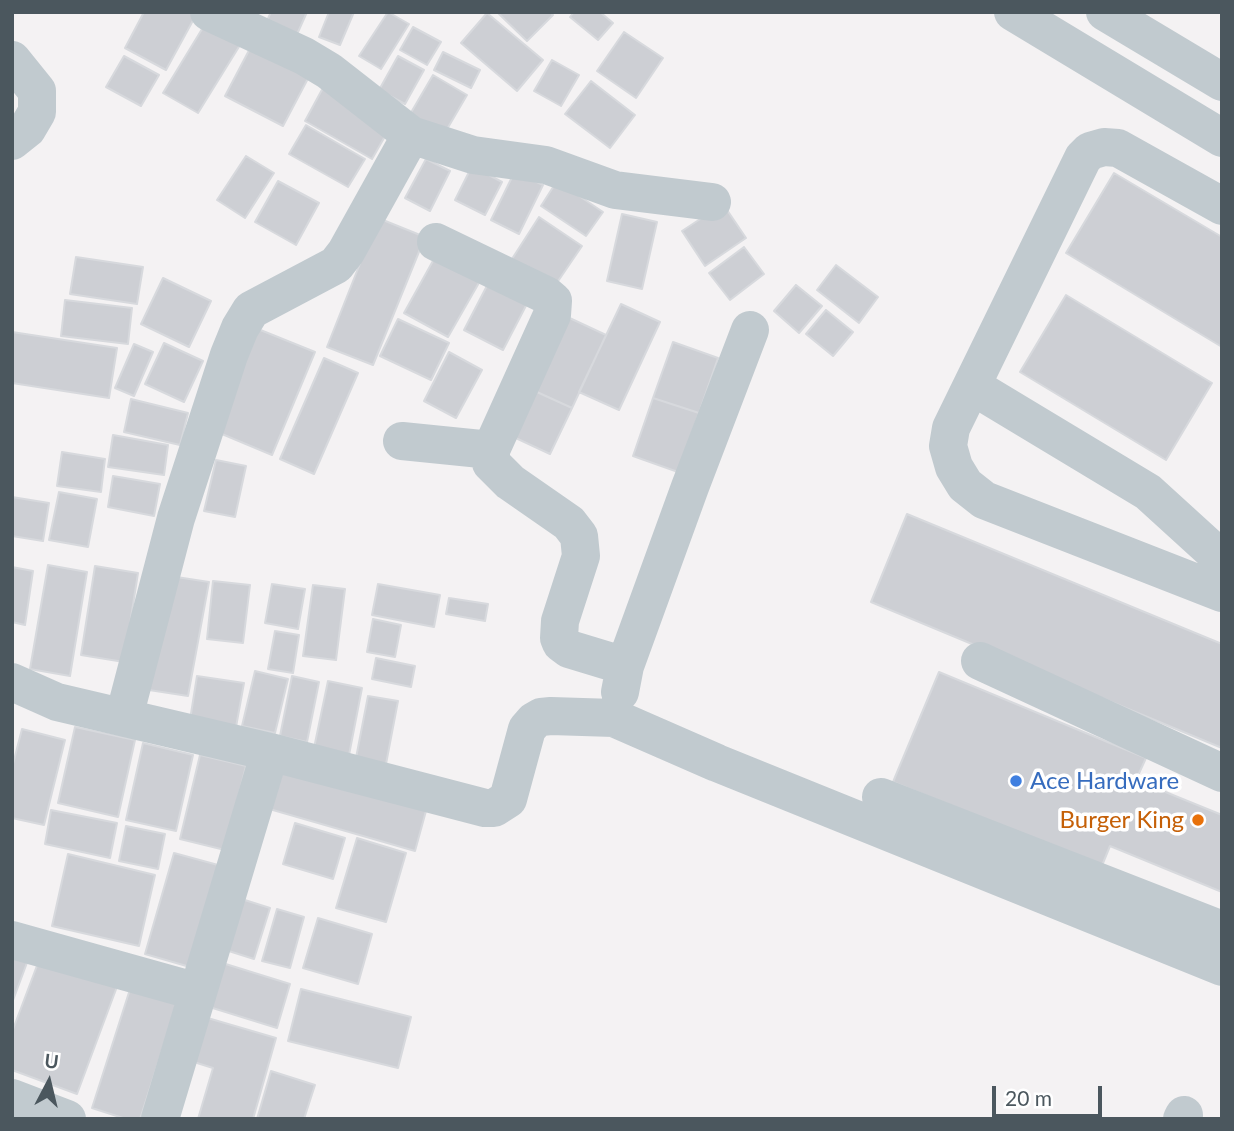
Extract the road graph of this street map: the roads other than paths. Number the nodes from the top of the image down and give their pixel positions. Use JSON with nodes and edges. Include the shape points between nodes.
{"nodes":[{"id":1,"x":209,"y":12,"type":"edge"},
{"id":2,"x":1013,"y":12,"type":"edge"},
{"id":3,"x":1105,"y":12,"type":"edge"},
{"id":4,"x":12,"y":60,"type":"edge"},
{"id":5,"x":1222,"y":82,"type":"edge"},
{"id":6,"x":411,"y":135,"type":"junction"},
{"id":7,"x":1222,"y":138,"type":"edge"},
{"id":8,"x":12,"y":141,"type":"edge"},
{"id":9,"x":712,"y":202,"type":"dead end"},
{"id":10,"x":1222,"y":206,"type":"edge"},
{"id":11,"x":436,"y":242,"type":"dead end"},
{"id":12,"x":750,"y":330,"type":"dead end"},
{"id":13,"x":972,"y":386,"type":"junction"},
{"id":14,"x":402,"y":441,"type":"dead end"},
{"id":15,"x":491,"y":450,"type":"junction"},
{"id":16,"x":1222,"y":568,"type":"edge"},
{"id":17,"x":1222,"y":593,"type":"edge"},
{"id":18,"x":980,"y":661,"type":"dead end"},
{"id":19,"x":625,"y":666,"type":"junction"},
{"id":20,"x":12,"y":682,"type":"edge"},
{"id":21,"x":124,"y":717,"type":"junction"},
{"id":22,"x":614,"y":718,"type":"junction"},
{"id":23,"x":270,"y":752,"type":"junction"},
{"id":24,"x":1222,"y":774,"type":"edge"},
{"id":25,"x":881,"y":797,"type":"dead end"},
{"id":26,"x":1222,"y":930,"type":"edge"},
{"id":27,"x":12,"y":940,"type":"edge"},
{"id":28,"x":1222,"y":967,"type":"edge"},
{"id":29,"x":198,"y":992,"type":"junction"},
{"id":30,"x":12,"y":1098,"type":"edge"},
{"id":31,"x":67,"y":1119,"type":"edge"},
{"id":32,"x":160,"y":1119,"type":"edge"}],
"edges":[{"from":1,"to":6,"type":"street","via":[[329,71]]},
{"from":2,"to":7,"type":"street"},
{"from":3,"to":5,"type":"street"},
{"from":4,"to":8,"type":"street","via":[[37,91],[37,112],[27,130]]},
{"from":6,"to":9,"type":"street","via":[[473,155],[545,165],[615,190]]},
{"from":6,"to":21,"type":"street","via":[[336,265],[251,310],[240,328],[176,518]]},
{"from":10,"to":13,"type":"street","via":[[1118,148],[1090,151],[1077,168]]},
{"from":11,"to":15,"type":"street","via":[[554,301],[552,315]]},
{"from":12,"to":19,"type":"street"},
{"from":13,"to":16,"type":"street","via":[[1148,492],[1215,553]]},
{"from":13,"to":17,"type":"street","via":[[951,428],[948,446],[965,485],[984,500]]},
{"from":14,"to":15,"type":"street"},
{"from":15,"to":19,"type":"street","via":[[491,463],[500,473],[569,523],[579,536],[581,556],[560,621],[561,643]]},
{"from":18,"to":24,"type":"street"},
{"from":19,"to":22,"type":"street"},
{"from":20,"to":21,"type":"street","via":[[57,702]]},
{"from":21,"to":23,"type":"street"},
{"from":22,"to":23,"type":"street","via":[[551,716],[534,721],[527,729],[508,799],[494,808]]},
{"from":22,"to":28,"type":"street"},
{"from":23,"to":29,"type":"street"},
{"from":25,"to":26,"type":"street"},
{"from":27,"to":29,"type":"street"},
{"from":29,"to":32,"type":"street"},
{"from":30,"to":31,"type":"street"}]}
